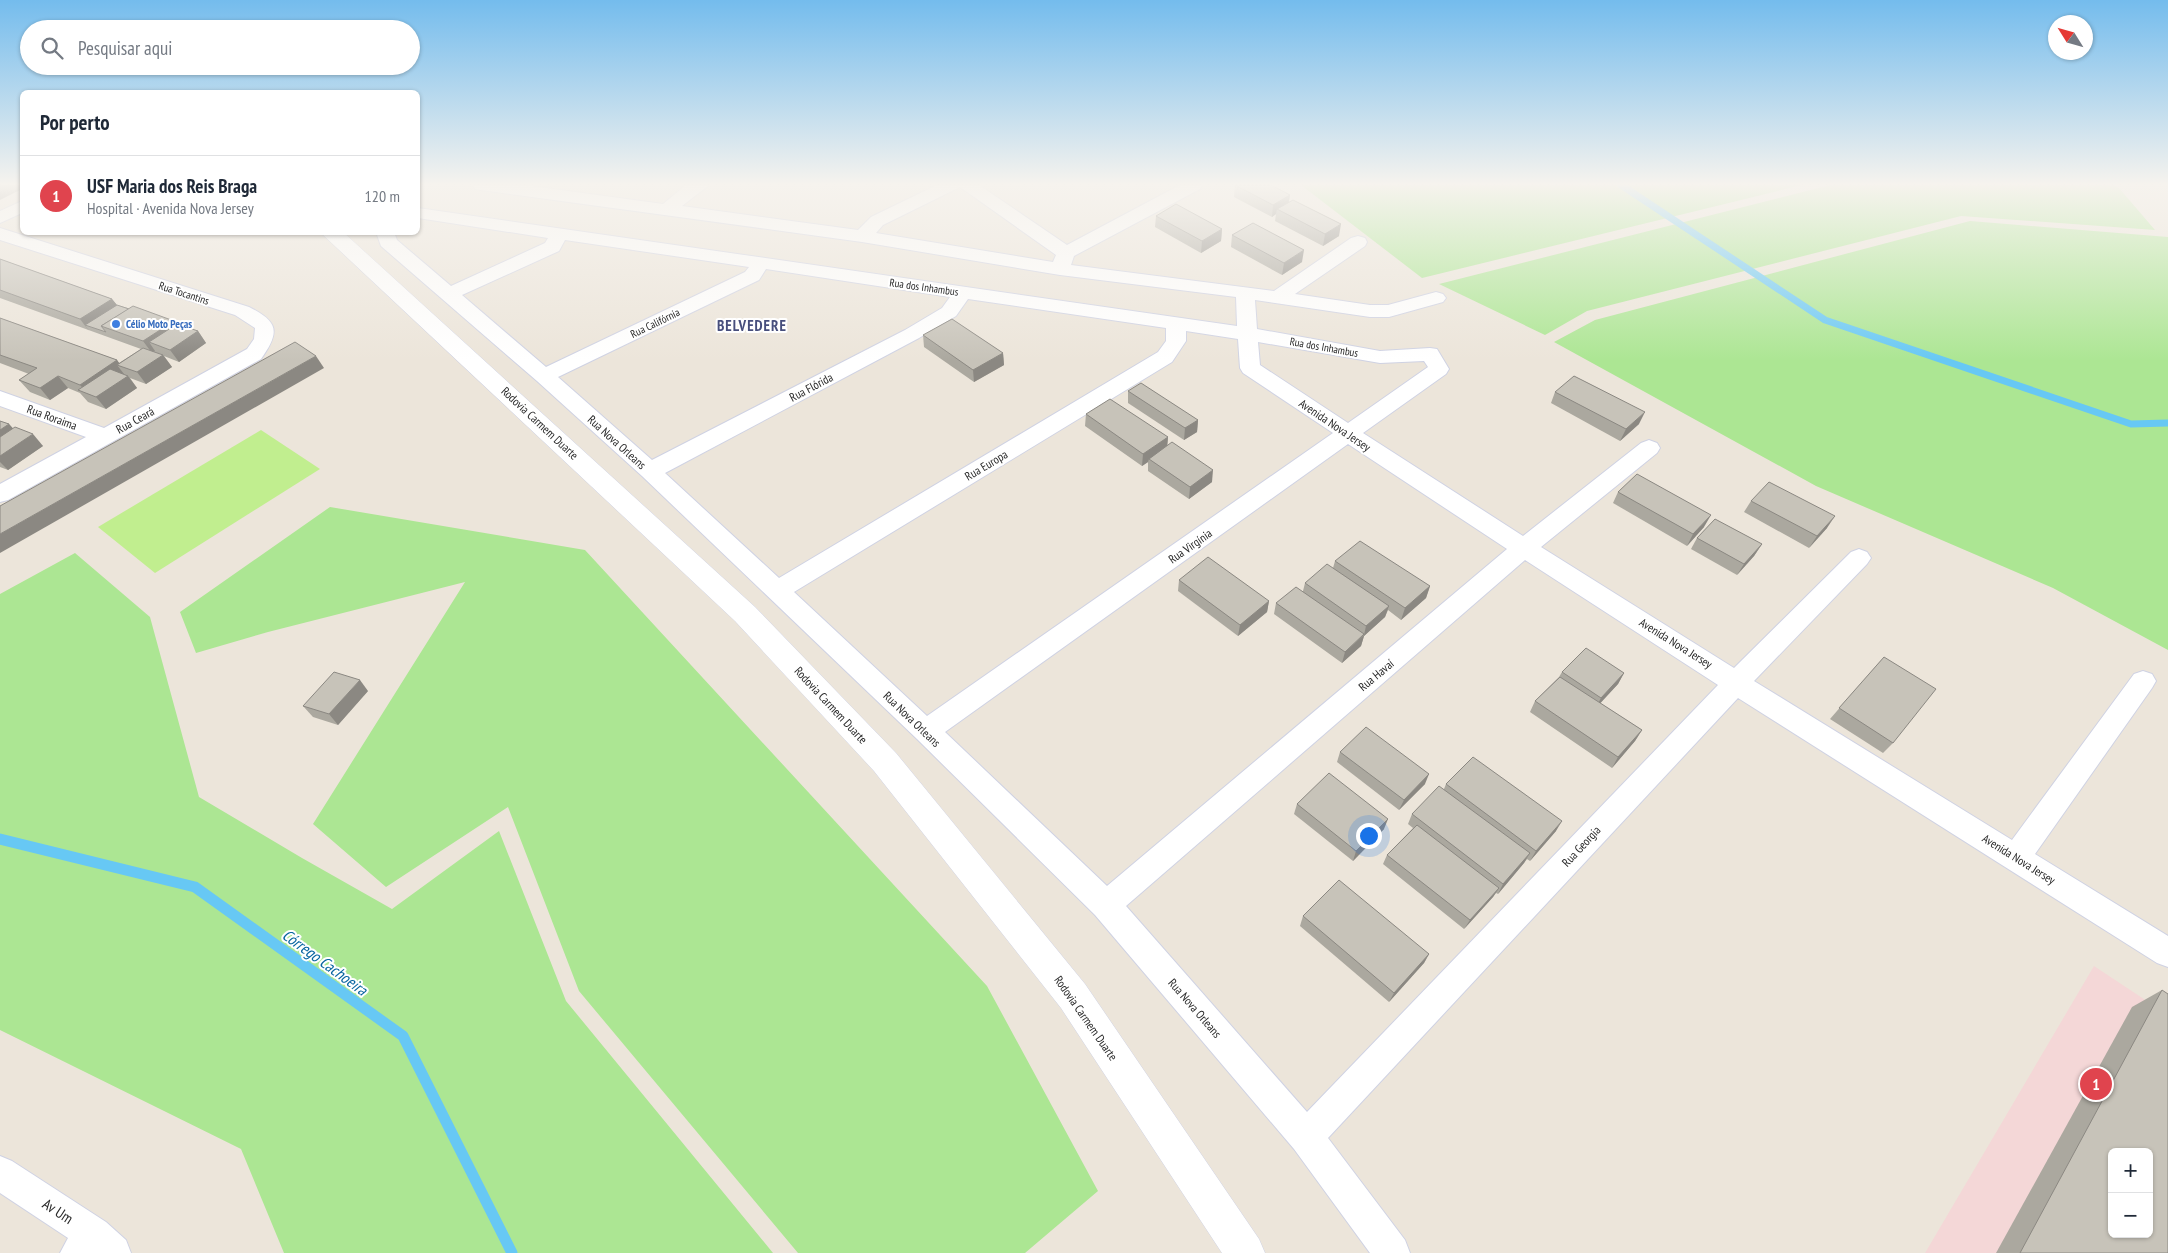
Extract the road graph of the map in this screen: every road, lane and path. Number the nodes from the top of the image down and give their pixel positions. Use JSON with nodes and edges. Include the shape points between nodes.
{"nodes":[{"id":1,"x":30,"y":243,"type":"edge"},
{"id":2,"x":343,"y":243,"type":"edge"},
{"id":3,"x":390,"y":243,"type":"edge"},
{"id":4,"x":554,"y":243,"type":"edge"},
{"id":5,"x":630,"y":243,"type":"edge"},
{"id":6,"x":922,"y":243,"type":"edge"},
{"id":7,"x":1041,"y":243,"type":"edge"},
{"id":8,"x":1094,"y":243,"type":"edge"},
{"id":9,"x":1356,"y":243,"type":"edge"},
{"id":10,"x":1063,"y":261,"type":"junction"},
{"id":11,"x":760,"y":263,"type":"junction"},
{"id":12,"x":963,"y":292,"type":"junction"},
{"id":13,"x":449,"y":294,"type":"junction"},
{"id":14,"x":1245,"y":294,"type":"junction"},
{"id":15,"x":1278,"y":297,"type":"junction"},
{"id":16,"x":1436,"y":298,"type":"dead end"},
{"id":17,"x":1176,"y":325,"type":"junction"},
{"id":18,"x":1248,"y":334,"type":"junction"},
{"id":19,"x":264,"y":341,"type":"joint"},
{"id":20,"x":1430,"y":354,"type":"joint"},
{"id":21,"x":544,"y":376,"type":"junction"},
{"id":22,"x":0,"y":398,"type":"edge"},
{"id":23,"x":1348,"y":434,"type":"junction"},
{"id":24,"x":105,"y":436,"type":"junction"},
{"id":25,"x":1649,"y":448,"type":"dead end"},
{"id":26,"x":650,"y":471,"type":"junction"},
{"id":27,"x":0,"y":494,"type":"edge"},
{"id":28,"x":1524,"y":548,"type":"junction"},
{"id":29,"x":1859,"y":558,"type":"dead end"},
{"id":30,"x":777,"y":591,"type":"junction"},
{"id":31,"x":2143,"y":681,"type":"dead end"},
{"id":32,"x":1737,"y":682,"type":"junction"},
{"id":33,"x":926,"y":731,"type":"junction"},
{"id":34,"x":2016,"y":857,"type":"junction"},
{"id":35,"x":1106,"y":905,"type":"junction"},
{"id":36,"x":2168,"y":953,"type":"edge"},
{"id":37,"x":1306,"y":1137,"type":"junction"},
{"id":38,"x":0,"y":1173,"type":"edge"},
{"id":39,"x":95,"y":1247,"type":"edge"},
{"id":40,"x":1245,"y":1253,"type":"edge"},
{"id":41,"x":1392,"y":1253,"type":"edge"}],
"edges":[{"from":1,"to":19,"type":"street","name":"Rua Tocantins","via":[[242,311],[258,319],[265,327]]},
{"from":2,"to":40,"type":"street","name":"Rodovia Carmem Duarte","via":[[745,614],[885,762],[1073,996]]},
{"from":3,"to":13,"type":"street","name":"Rua Nova Orleans"},
{"from":4,"to":13,"type":"street"},
{"from":5,"to":11,"type":"street","name":"Rua dos Inhambus"},
{"from":6,"to":10,"type":"street"},
{"from":7,"to":10,"type":"street"},
{"from":8,"to":10,"type":"street"},
{"from":9,"to":15,"type":"street"},
{"from":10,"to":14,"type":"street"},
{"from":11,"to":12,"type":"street","name":"Rua dos Inhambus"},
{"from":11,"to":21,"type":"street","name":"Rua Califórnia","via":[[752,276]]},
{"from":12,"to":17,"type":"street","name":"Rua dos Inhambus"},
{"from":12,"to":26,"type":"street","name":"Rua Flórida","via":[[949,312],[912,334]]},
{"from":13,"to":21,"type":"street","name":"Rua Nova Orleans"},
{"from":14,"to":15,"type":"street"},
{"from":14,"to":18,"type":"street","name":"Avenida Nova Jersey"},
{"from":15,"to":16,"type":"street","via":[[1370,311],[1389,311]]},
{"from":17,"to":18,"type":"street","name":"Rua dos Inhambus"},
{"from":17,"to":30,"type":"street","name":"Rua Europa","via":[[1176,341],[1165,357]]},
{"from":18,"to":20,"type":"street","name":"Rua dos Inhambus","via":[[1380,357]]},
{"from":18,"to":23,"type":"street","name":"Avenida Nova Jersey","via":[[1250,368]]},
{"from":19,"to":24,"type":"street","name":"Rua Ceará","via":[[254,354]]},
{"from":20,"to":23,"type":"street","name":"Rua Virgínia","via":[[1439,369]]},
{"from":21,"to":26,"type":"street","name":"Rua Nova Orleans"},
{"from":22,"to":24,"type":"street","name":"Rua Roraima"},
{"from":23,"to":28,"type":"street","name":"Avenida Nova Jersey"},
{"from":23,"to":33,"type":"street","name":"Rua Virgínia"},
{"from":24,"to":27,"type":"street","name":"Rua Ceará"},
{"from":25,"to":28,"type":"street","name":"Rua Havaí"},
{"from":26,"to":30,"type":"street","name":"Rua Nova Orleans"},
{"from":28,"to":32,"type":"street","name":"Avenida Nova Jersey"},
{"from":28,"to":35,"type":"street","name":"Rua Havaí"},
{"from":29,"to":32,"type":"street","name":"Rua Georgia"},
{"from":30,"to":33,"type":"street","name":"Rua Nova Orleans"},
{"from":31,"to":34,"type":"street"},
{"from":32,"to":34,"type":"street","name":"Avenida Nova Jersey"},
{"from":32,"to":37,"type":"street","name":"Rua Georgia"},
{"from":33,"to":35,"type":"street","name":"Rua Nova Orleans"},
{"from":34,"to":36,"type":"street","name":"Avenida Nova Jersey"},
{"from":35,"to":37,"type":"street","name":"Rua Nova Orleans"},
{"from":37,"to":41,"type":"street","name":"Rua Nova Orleans"},
{"from":38,"to":39,"type":"street","name":"Av Um"}]}
